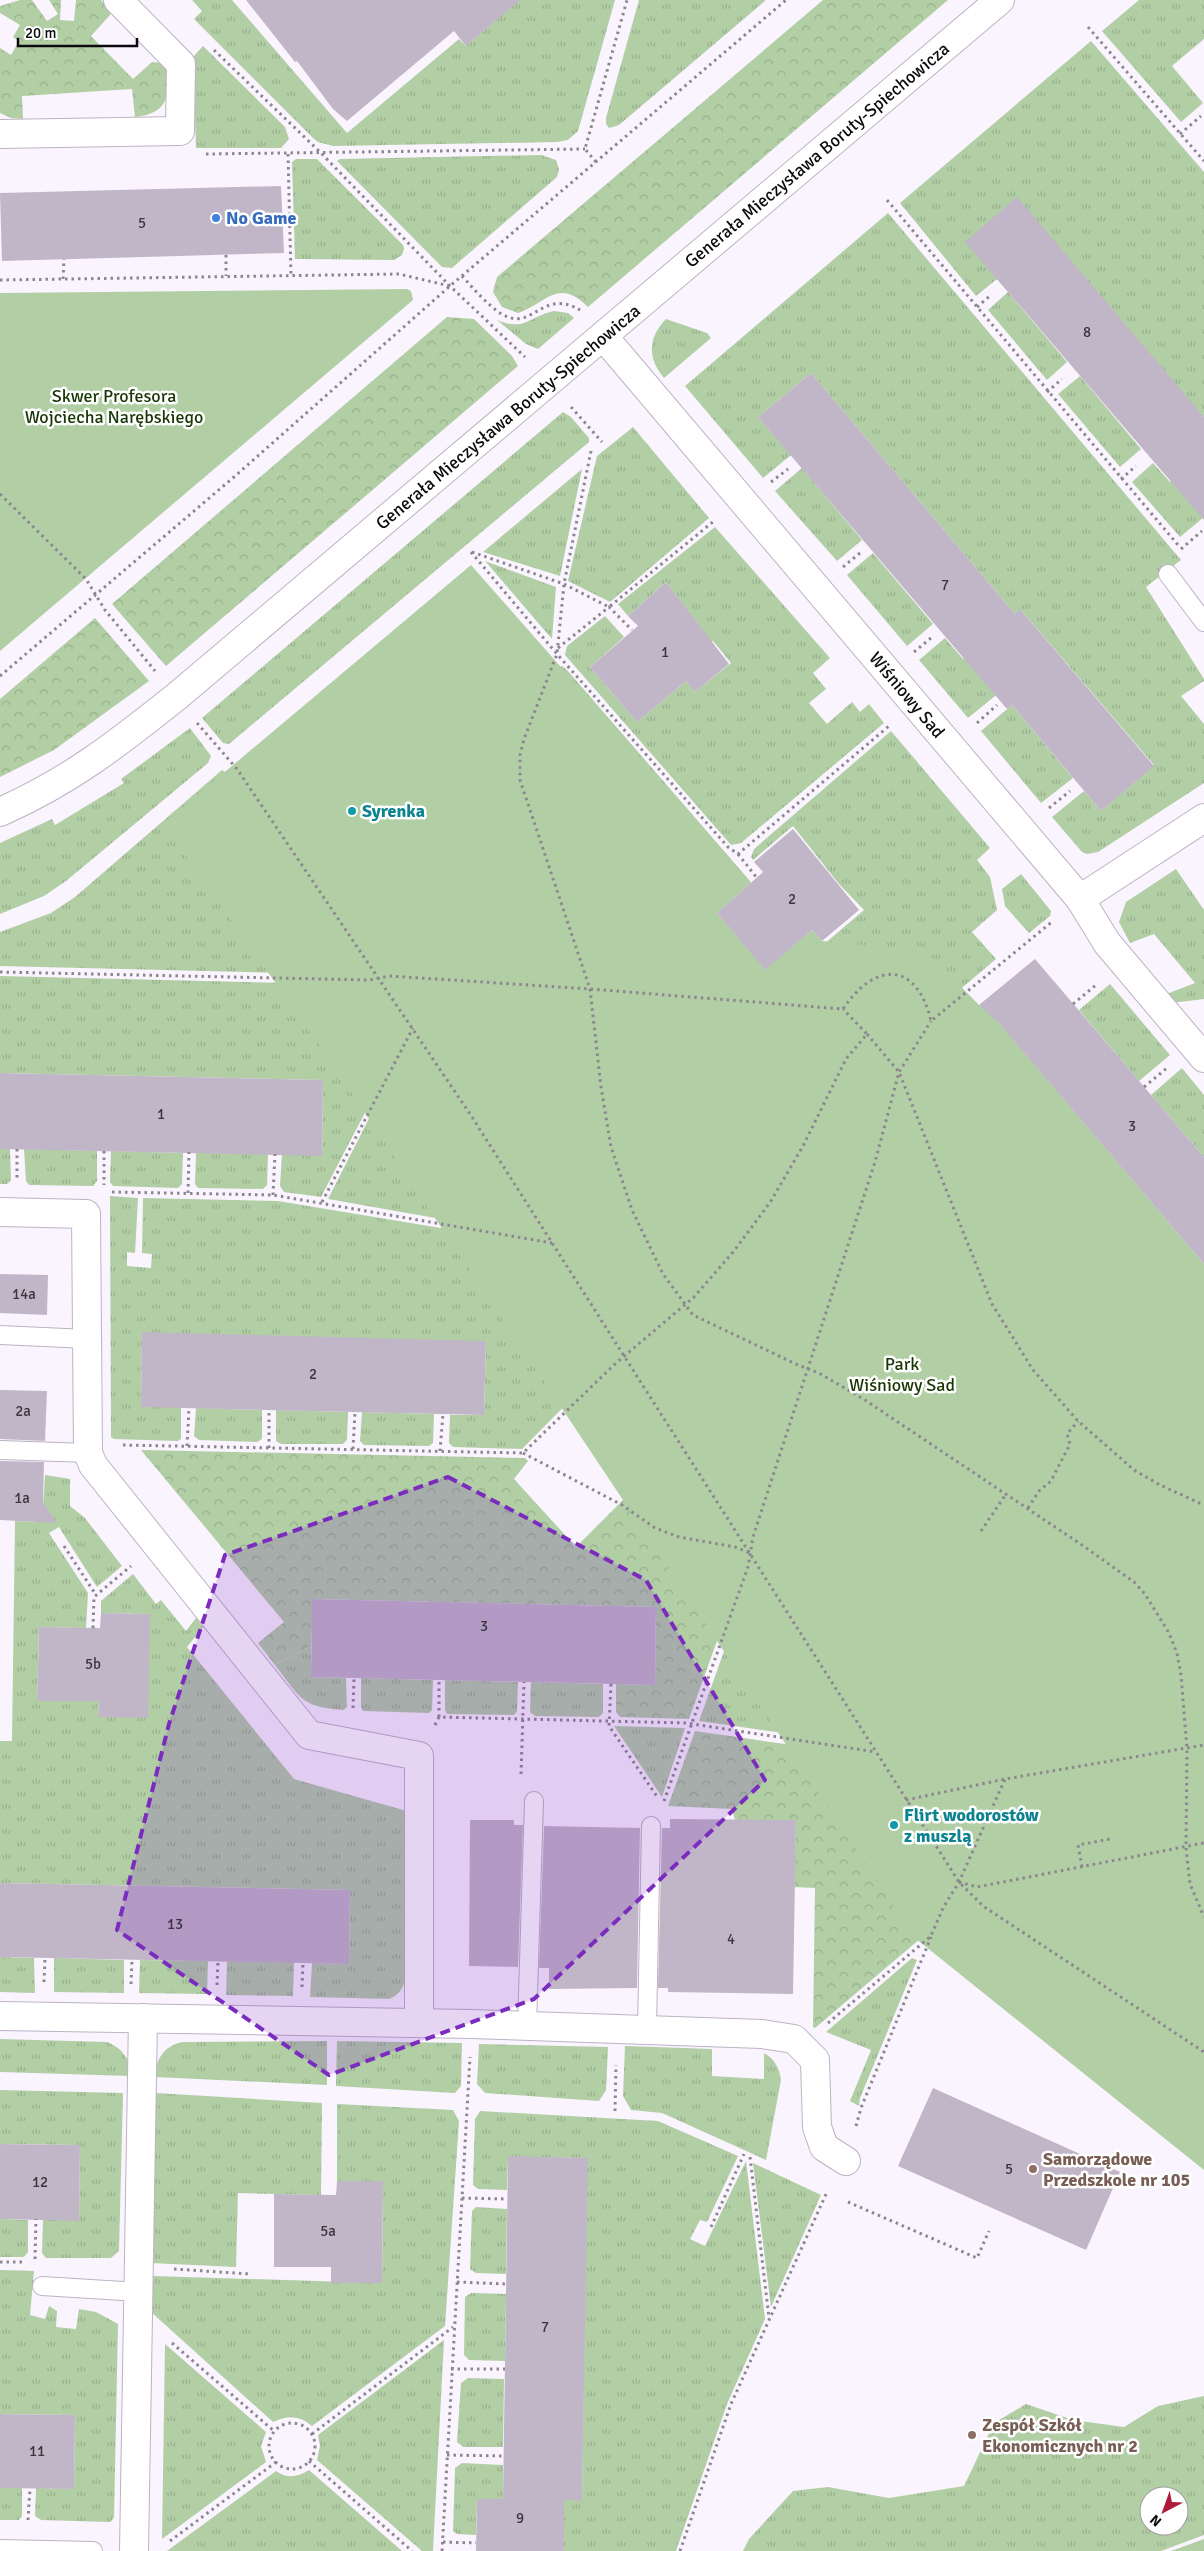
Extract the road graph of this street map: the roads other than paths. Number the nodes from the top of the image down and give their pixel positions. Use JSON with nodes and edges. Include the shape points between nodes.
{"nodes":[{"id":1,"x":118,"y":0,"type":"edge"},
{"id":2,"x":1000,"y":0,"type":"edge"},
{"id":3,"x":0,"y":134,"type":"edge"},
{"id":4,"x":603,"y":336,"type":"junction"},
{"id":5,"x":1168,"y":574,"type":"dead end"},
{"id":6,"x":1204,"y":622,"type":"edge"},
{"id":7,"x":0,"y":812,"type":"edge"},
{"id":8,"x":1204,"y":818,"type":"edge"},
{"id":9,"x":1080,"y":899,"type":"junction"},
{"id":10,"x":1204,"y":1058,"type":"edge"},
{"id":11,"x":0,"y":1212,"type":"edge"},
{"id":12,"x":0,"y":1335,"type":"edge"},
{"id":13,"x":87,"y":1339,"type":"junction"},
{"id":14,"x":88,"y":1449,"type":"junction"},
{"id":15,"x":0,"y":1450,"type":"edge"},
{"id":16,"x":534,"y":1801,"type":"dead end"},
{"id":17,"x":651,"y":1826,"type":"dead end"},
{"id":18,"x":0,"y":2016,"type":"edge"},
{"id":19,"x":143,"y":2018,"type":"junction"},
{"id":20,"x":419,"y":2023,"type":"junction"},
{"id":21,"x":526,"y":2026,"type":"junction"},
{"id":22,"x":647,"y":2029,"type":"junction"},
{"id":23,"x":846,"y":2161,"type":"dead end"},
{"id":24,"x":42,"y":2286,"type":"dead end"},
{"id":25,"x":139,"y":2292,"type":"junction"},
{"id":26,"x":0,"y":2549,"type":"edge"},
{"id":27,"x":93,"y":2551,"type":"edge"},
{"id":28,"x":134,"y":2551,"type":"edge"}],
"edges":[{"from":1,"to":3,"type":"street","via":[[181,64],[180,131]]},
{"from":2,"to":4,"type":"street","name":"Generała Mieczysława Boruty-Spiechowicza"},
{"from":4,"to":7,"type":"street","name":"Generała Mieczysława Boruty-Spiechowicza","via":[[120,742],[48,789]]},
{"from":4,"to":9,"type":"street","name":"Wiśniowy Sad"},
{"from":5,"to":6,"type":"lane"},
{"from":8,"to":9,"type":"street"},
{"from":9,"to":10,"type":"street","name":"Wiśniowy Sad","via":[[1107,944]]},
{"from":11,"to":13,"type":"street","via":[[86,1214]]},
{"from":12,"to":13,"type":"lane"},
{"from":13,"to":14,"type":"street"},
{"from":14,"to":15,"type":"lane"},
{"from":14,"to":20,"type":"street","via":[[101,1475],[309,1736],[419,1756]]},
{"from":16,"to":21,"type":"lane"},
{"from":17,"to":22,"type":"lane"},
{"from":18,"to":19,"type":"street"},
{"from":19,"to":20,"type":"street"},
{"from":19,"to":25,"type":"street"},
{"from":20,"to":21,"type":"street"},
{"from":21,"to":22,"type":"street"},
{"from":22,"to":23,"type":"street","via":[[762,2034],[794,2039],[815,2060],[818,2127],[824,2146]]},
{"from":24,"to":25,"type":"lane"},
{"from":25,"to":28,"type":"street"},
{"from":26,"to":27,"type":"lane"}]}
